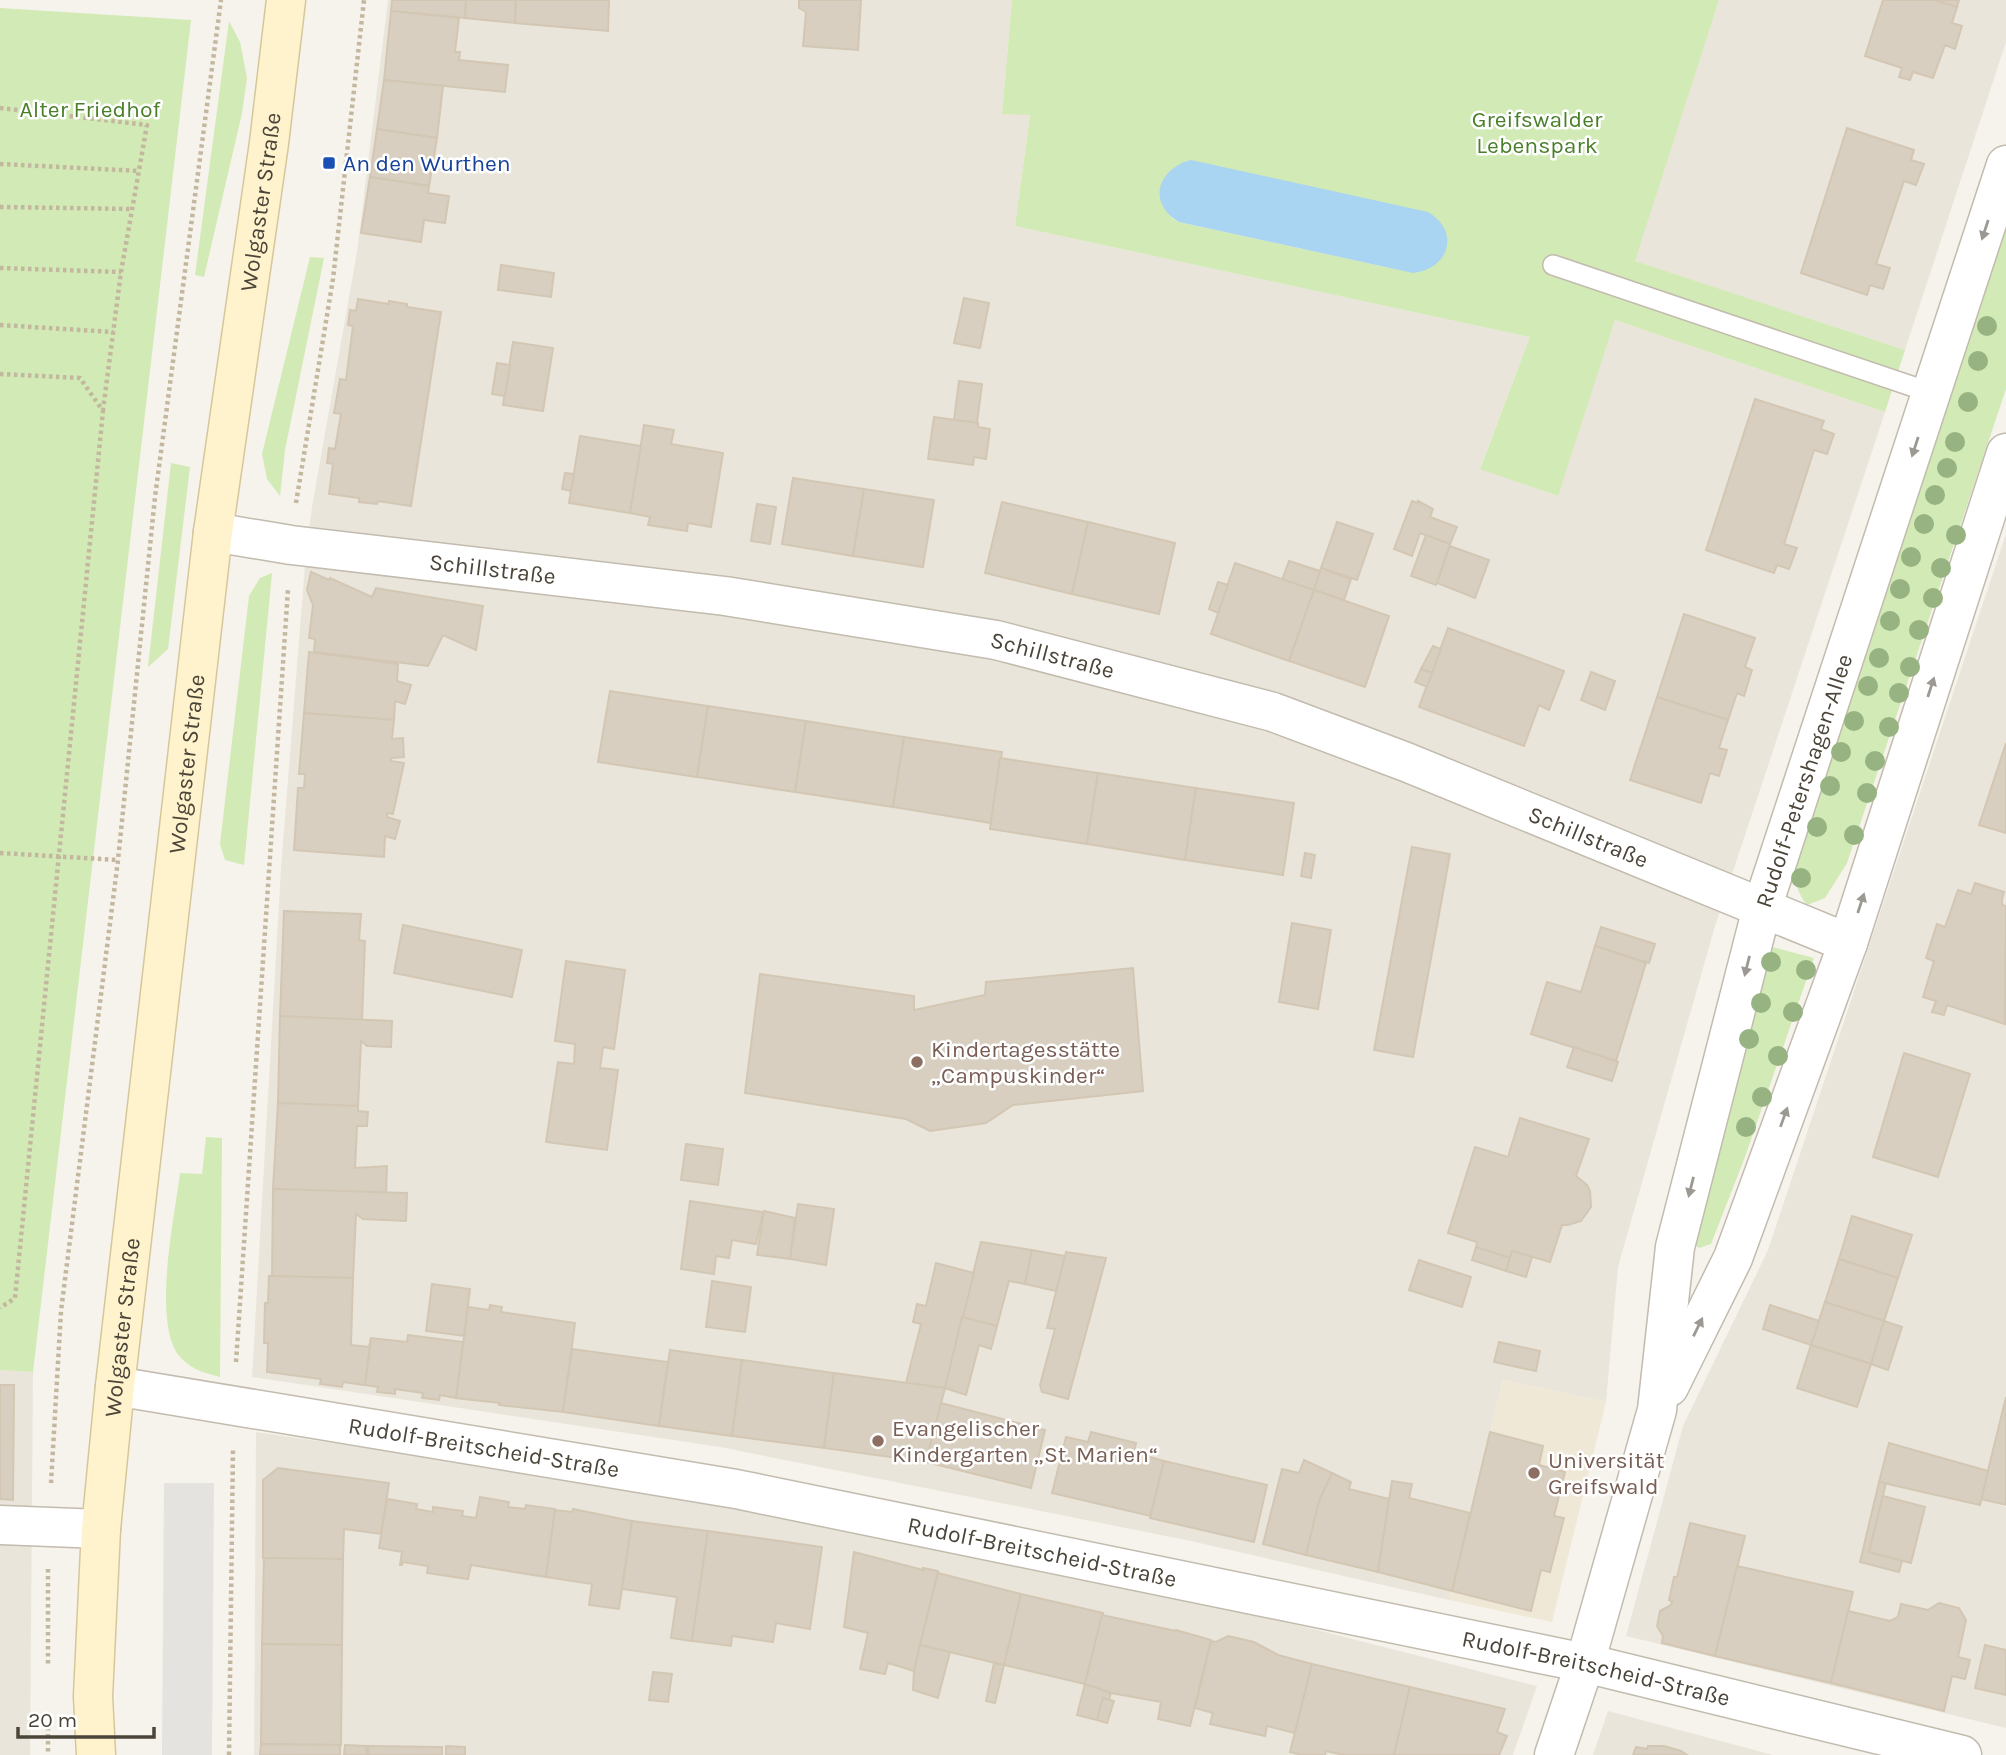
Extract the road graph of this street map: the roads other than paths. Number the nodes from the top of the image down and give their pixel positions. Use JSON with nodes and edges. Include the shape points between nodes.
{"nodes":[{"id":1,"x":286,"y":0,"type":"edge"},
{"id":2,"x":2006,"y":165,"type":"edge"},
{"id":3,"x":1553,"y":265,"type":"dead end"},
{"id":4,"x":1933,"y":393,"type":"junction"},
{"id":5,"x":2006,"y":453,"type":"edge"},
{"id":6,"x":213,"y":532,"type":"junction"},
{"id":7,"x":1762,"y":908,"type":"junction"},
{"id":8,"x":1848,"y":943,"type":"junction"},
{"id":9,"x":115,"y":1386,"type":"junction"},
{"id":10,"x":1657,"y":1410,"type":"junction"},
{"id":11,"x":0,"y":1525,"type":"edge"},
{"id":12,"x":101,"y":1529,"type":"junction"},
{"id":13,"x":1585,"y":1663,"type":"junction"},
{"id":14,"x":96,"y":1755,"type":"edge"},
{"id":15,"x":1554,"y":1755,"type":"edge"},
{"id":16,"x":1962,"y":1755,"type":"edge"}],
"edges":[{"from":1,"to":6,"type":"main road","name":"Wolgaster Straße"},
{"from":2,"to":4,"type":"street","name":"Rudolf-Petershagen-Allee","one_way":true},
{"from":3,"to":4,"type":"lane"},
{"from":4,"to":7,"type":"street","name":"Rudolf-Petershagen-Allee","one_way":true},
{"from":8,"to":5,"type":"street","name":"Rudolf-Petershagen-Allee","one_way":true},
{"from":6,"to":7,"type":"street","name":"Schillstraße","via":[[725,596],[996,640],[1273,712]]},
{"from":6,"to":9,"type":"main road","name":"Wolgaster Straße"},
{"from":7,"to":8,"type":"street","name":"Schillstraße"},
{"from":7,"to":10,"type":"street","name":"Rudolf-Petershagen-Allee","one_way":true,"via":[[1675,1247]]},
{"from":10,"to":8,"type":"street","name":"Rudolf-Petershagen-Allee","one_way":true,"via":[[1733,1258]]},
{"from":9,"to":12,"type":"main road","name":"Wolgaster Straße"},
{"from":9,"to":13,"type":"street","name":"Rudolf-Breitscheid-Straße","via":[[736,1489]]},
{"from":10,"to":13,"type":"street","name":"Rudolf-Petershagen-Allee"},
{"from":11,"to":12,"type":"street"},
{"from":12,"to":14,"type":"main road","name":"Wolgaster Straße","via":[[93,1696]]},
{"from":13,"to":15,"type":"street","name":"Rudolf-Petershagen-Allee"},
{"from":13,"to":16,"type":"street","name":"Rudolf-Breitscheid-Straße"}]}
